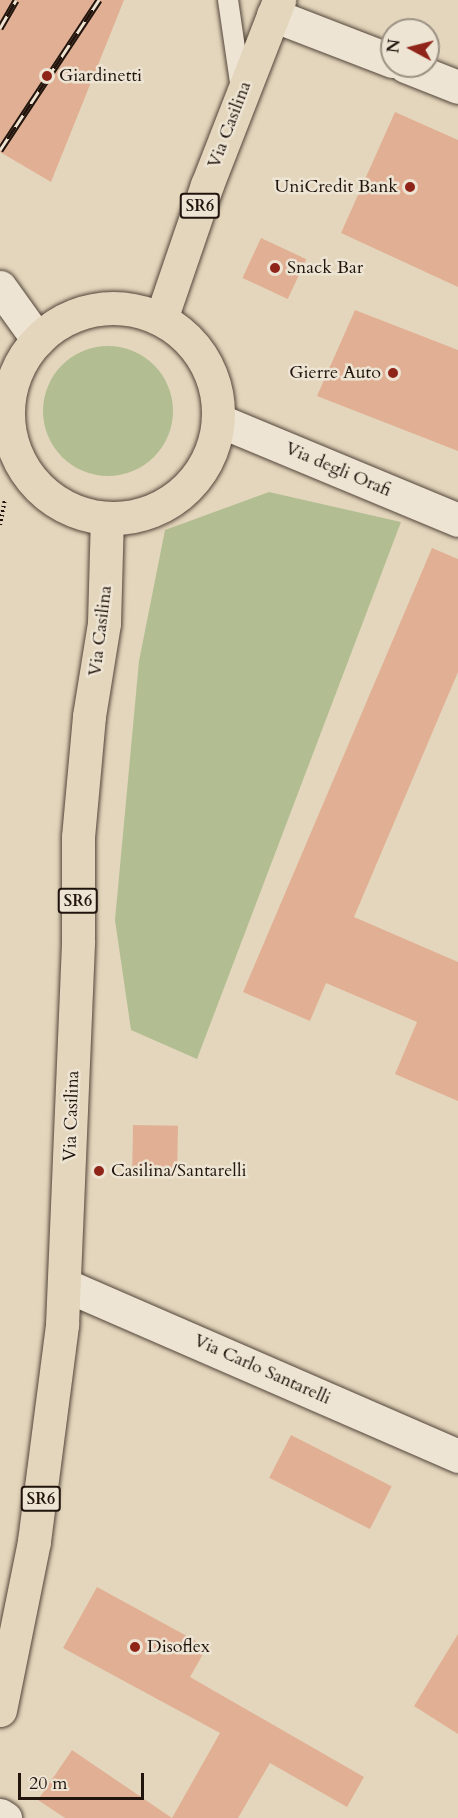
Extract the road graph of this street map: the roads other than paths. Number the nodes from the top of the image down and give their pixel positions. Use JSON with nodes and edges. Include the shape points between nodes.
{"nodes":[{"id":1,"x":228,"y":0,"type":"edge"},
{"id":2,"x":276,"y":7,"type":"edge"},
{"id":3,"x":380,"y":55,"type":"edge"},
{"id":4,"x":435,"y":78,"type":"edge"},
{"id":5,"x":458,"y":87,"type":"edge"},
{"id":6,"x":242,"y":93,"type":"junction"},
{"id":7,"x":0,"y":287,"type":"edge"},
{"id":8,"x":161,"y":319,"type":"junction"},
{"id":9,"x":38,"y":340,"type":"junction"},
{"id":10,"x":218,"y":420,"type":"junction"},
{"id":11,"x":107,"y":518,"type":"junction"},
{"id":12,"x":458,"y":520,"type":"edge"},
{"id":13,"x":65,"y":1285,"type":"junction"},
{"id":14,"x":458,"y":1456,"type":"edge"},
{"id":15,"x":0,"y":1710,"type":"edge"},
{"id":16,"x":0,"y":1815,"type":"edge"},
{"id":17,"x":5,"y":1818,"type":"edge"}],
"edges":[{"from":1,"to":6,"type":"lane"},
{"from":2,"to":3,"type":"street"},
{"from":2,"to":6,"type":"main road","name":"Via Casilina","number":"SR6"},
{"from":4,"to":5,"type":"street"},
{"from":6,"to":8,"type":"main road","name":"Via Casilina","number":"SR6"},
{"from":7,"to":9,"type":"street"},
{"from":8,"to":9,"type":"main road","via":[[140,312],[99,308],[65,320]]},
{"from":8,"to":10,"type":"main road","via":[[181,333],[206,362],[217,392]]},
{"from":9,"to":11,"type":"main road","via":[[20,364],[10,397],[8,421],[18,456],[32,481],[54,500],[75,512]]},
{"from":10,"to":11,"type":"main road","via":[[205,465],[181,494],[152,511]]},
{"from":10,"to":12,"type":"street","name":"Via degli Orafi"},
{"from":11,"to":13,"type":"main road","name":"Via Casilina","number":"SR6","via":[[105,614],[85,747],[78,837],[78,951]]},
{"from":13,"to":14,"type":"street","name":"Via Carlo Santarelli"},
{"from":13,"to":15,"type":"main road","name":"Via Casilina","number":"SR6","via":[[46,1463],[25,1595]]},
{"from":16,"to":17,"type":"street"}]}
